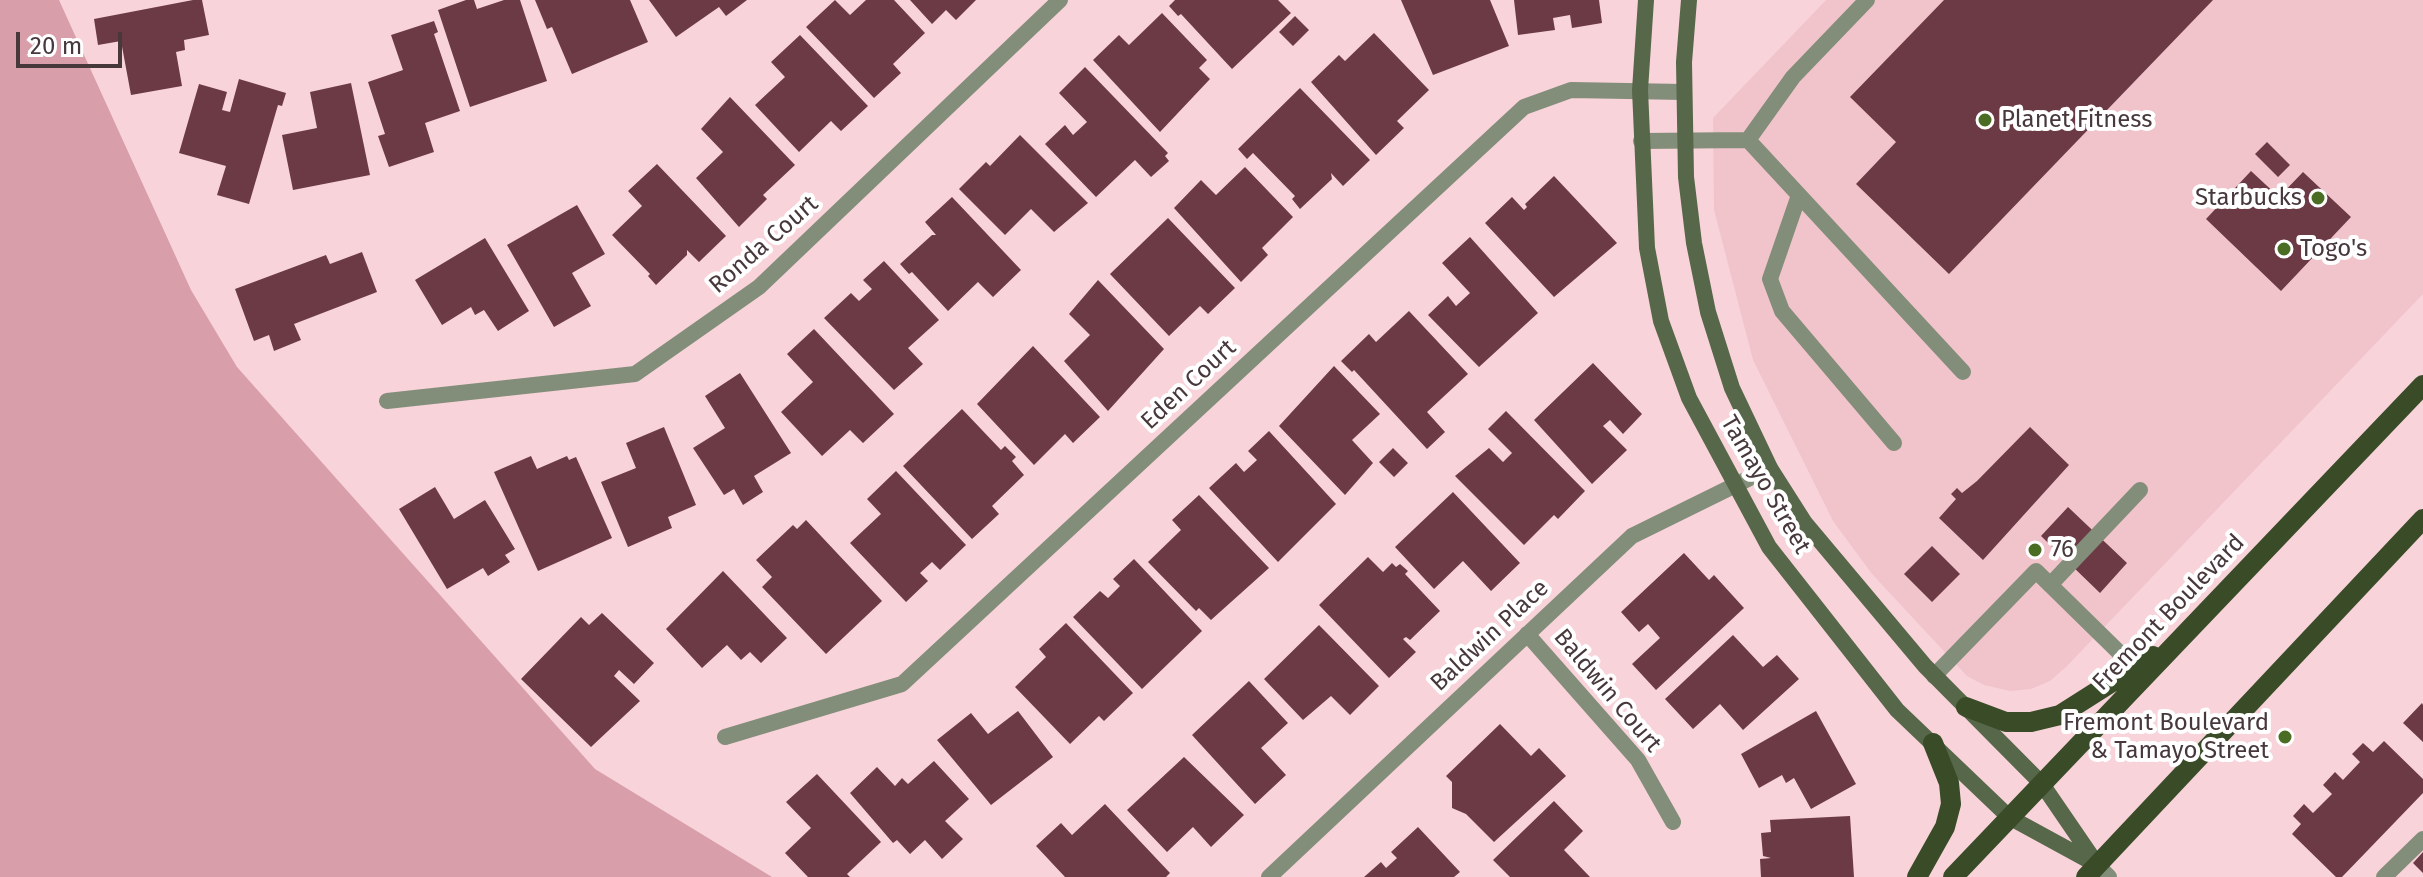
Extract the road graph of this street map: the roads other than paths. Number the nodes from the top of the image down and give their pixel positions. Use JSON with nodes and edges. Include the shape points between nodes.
{"nodes":[{"id":1,"x":1060,"y":0,"type":"edge"},
{"id":2,"x":1646,"y":0,"type":"edge"},
{"id":3,"x":1689,"y":0,"type":"edge"},
{"id":4,"x":1867,"y":0,"type":"edge"},
{"id":5,"x":1640,"y":90,"type":"junction"},
{"id":6,"x":1684,"y":92,"type":"junction"},
{"id":7,"x":1684,"y":140,"type":"junction"},
{"id":8,"x":1748,"y":140,"type":"junction"},
{"id":9,"x":1641,"y":141,"type":"junction"},
{"id":10,"x":1798,"y":198,"type":"junction"},
{"id":11,"x":1963,"y":372,"type":"dead end"},
{"id":12,"x":2423,"y":385,"type":"edge"},
{"id":13,"x":387,"y":401,"type":"dead end"},
{"id":14,"x":1894,"y":443,"type":"dead end"},
{"id":15,"x":1770,"y":468,"type":"junction"},
{"id":16,"x":1734,"y":485,"type":"junction"},
{"id":17,"x":2140,"y":490,"type":"dead end"},
{"id":18,"x":2423,"y":519,"type":"edge"},
{"id":19,"x":2050,"y":585,"type":"junction"},
{"id":20,"x":1527,"y":634,"type":"junction"},
{"id":21,"x":2180,"y":639,"type":"junction"},
{"id":22,"x":2135,"y":668,"type":"junction"},
{"id":23,"x":1934,"y":676,"type":"junction"},
{"id":24,"x":1966,"y":707,"type":"junction"},
{"id":25,"x":725,"y":737,"type":"dead end"},
{"id":26,"x":1933,"y":743,"type":"junction"},
{"id":27,"x":2042,"y":784,"type":"junction"},
{"id":28,"x":2009,"y":817,"type":"junction"},
{"id":29,"x":1673,"y":822,"type":"dead end"},
{"id":30,"x":2423,"y":839,"type":"edge"},
{"id":31,"x":2097,"y":873,"type":"edge"},
{"id":32,"x":1269,"y":877,"type":"edge"},
{"id":33,"x":1917,"y":877,"type":"edge"},
{"id":34,"x":1953,"y":877,"type":"edge"},
{"id":35,"x":2384,"y":877,"type":"edge"}],
"edges":[{"from":1,"to":13,"type":"street","name":"Ronda Court","via":[[759,287],[635,374]]},
{"from":2,"to":5,"type":"street","name":"Tamayo Street"},
{"from":3,"to":6,"type":"street","name":"Tamayo Street"},
{"from":4,"to":8,"type":"street","via":[[1793,77]]},
{"from":5,"to":6,"type":"street","name":"Eden Court"},
{"from":5,"to":9,"type":"street","name":"Tamayo Street"},
{"from":5,"to":25,"type":"street","name":"Eden Court","via":[[1571,90],[1524,107],[902,684]]},
{"from":6,"to":7,"type":"street","name":"Tamayo Street"},
{"from":7,"to":8,"type":"street"},
{"from":7,"to":9,"type":"street"},
{"from":7,"to":15,"type":"street","name":"Tamayo Street","via":[[1694,243],[1708,312],[1732,388]]},
{"from":8,"to":10,"type":"street"},
{"from":9,"to":16,"type":"street","name":"Tamayo Street","via":[[1647,248],[1661,321],[1689,398]]},
{"from":10,"to":11,"type":"street"},
{"from":10,"to":14,"type":"street","via":[[1770,279],[1782,311]]},
{"from":12,"to":21,"type":"main road","name":"Fremont Boulevard"},
{"from":15,"to":16,"type":"street","name":"Baldwin Place"},
{"from":15,"to":23,"type":"street","name":"Tamayo Street","via":[[1805,523]]},
{"from":16,"to":20,"type":"street","name":"Baldwin Place","via":[[1632,536]]},
{"from":16,"to":26,"type":"street","name":"Tamayo Street","via":[[1769,547],[1833,632],[1897,710]]},
{"from":17,"to":19,"type":"street"},
{"from":18,"to":31,"type":"main road"},
{"from":19,"to":22,"type":"street"},
{"from":19,"to":23,"type":"street","via":[[2036,571]]},
{"from":20,"to":29,"type":"street","name":"Baldwin Court","via":[[1638,760]]},
{"from":20,"to":32,"type":"street","name":"Baldwin Place"},
{"from":21,"to":22,"type":"main road"},
{"from":21,"to":27,"type":"main road","name":"Fremont Boulevard"},
{"from":22,"to":24,"type":"main road","via":[[2060,715],[2031,722],[2006,722]]},
{"from":23,"to":24,"type":"street","name":"Tamayo Street"},
{"from":24,"to":27,"type":"street","name":"Tamayo Street"},
{"from":26,"to":28,"type":"street","name":"Tamayo Street"},
{"from":26,"to":33,"type":"main road","via":[[1949,783],[1951,804],[1945,827]]},
{"from":27,"to":28,"type":"main road","name":"Fremont Boulevard"},
{"from":27,"to":31,"type":"street","name":"Tamayo Street"},
{"from":28,"to":31,"type":"street","name":"Tamayo Street"},
{"from":28,"to":34,"type":"main road","name":"Fremont Boulevard"},
{"from":30,"to":35,"type":"street"}]}
